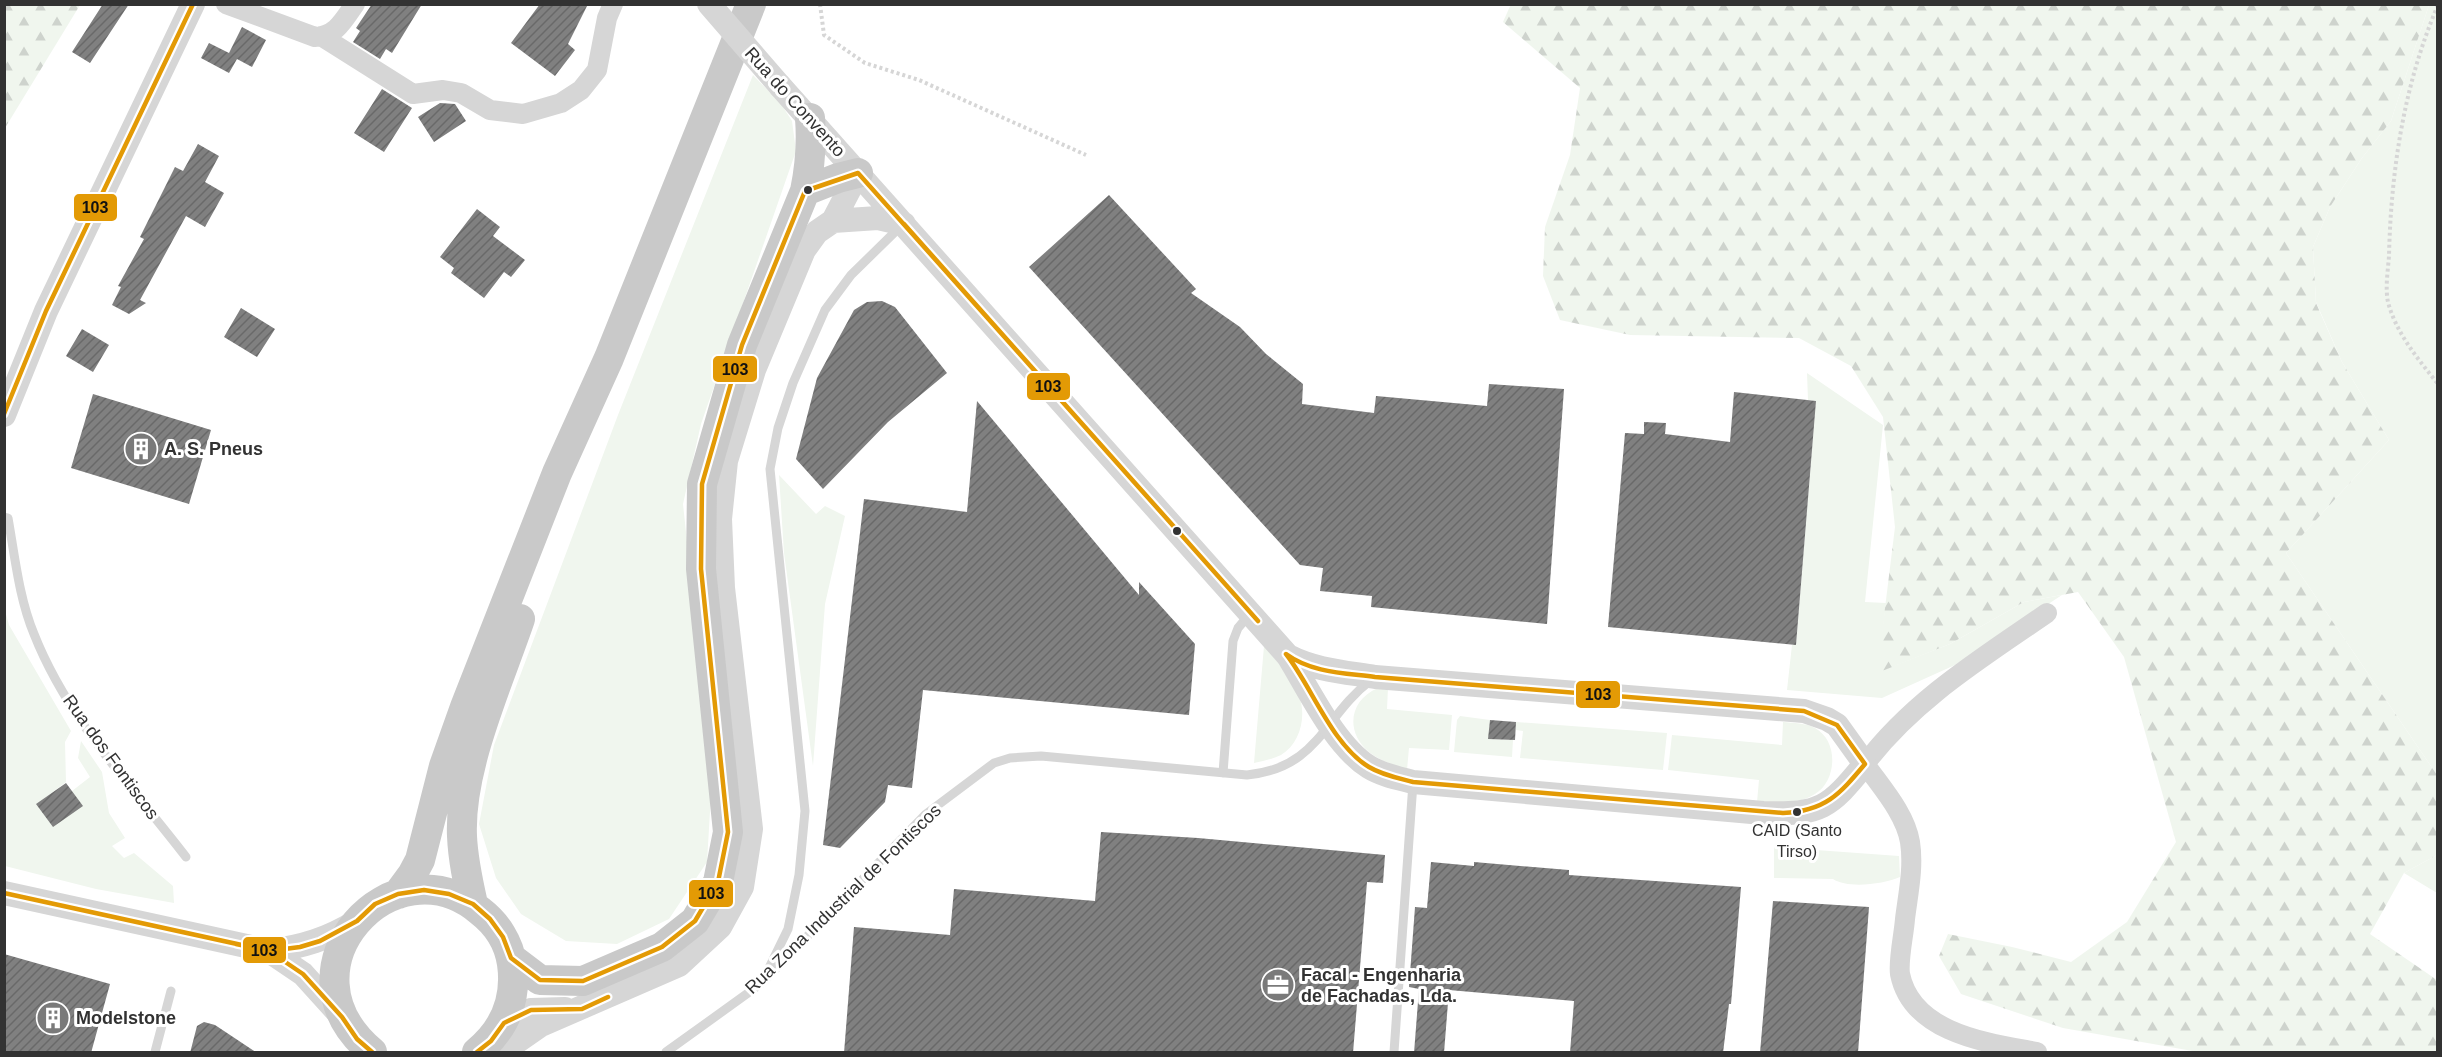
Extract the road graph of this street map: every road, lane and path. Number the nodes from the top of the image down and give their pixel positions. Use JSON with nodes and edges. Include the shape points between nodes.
{"nodes":[{"id":1,"x":193,"y":4,"type":"edge"},
{"id":2,"x":226,"y":4,"type":"edge"},
{"id":3,"x":355,"y":4,"type":"edge"},
{"id":4,"x":613,"y":4,"type":"edge"},
{"id":5,"x":709,"y":4,"type":"edge"},
{"id":6,"x":751,"y":4,"type":"edge"},
{"id":7,"x":820,"y":4,"type":"edge"},
{"id":8,"x":2438,"y":5,"type":"edge"},
{"id":9,"x":321,"y":36,"type":"junction"},
{"id":10,"x":810,"y":118,"type":"junction"},
{"id":11,"x":1086,"y":155,"type":"dead end"},
{"id":12,"x":858,"y":173,"type":"junction"},
{"id":13,"x":805,"y":192,"type":"junction"},
{"id":14,"x":833,"y":221,"type":"junction"},
{"id":15,"x":904,"y":224,"type":"junction"},
{"id":16,"x":609,"y":358,"type":"junction"},
{"id":17,"x":2438,"y":384,"type":"edge"},
{"id":18,"x":4,"y":416,"type":"edge"},
{"id":19,"x":4,"y":517,"type":"edge"},
{"id":20,"x":1251,"y":613,"type":"junction"},
{"id":21,"x":2047,"y":613,"type":"dead end"},
{"id":22,"x":1288,"y":656,"type":"junction"},
{"id":23,"x":1375,"y":676,"type":"junction"},
{"id":24,"x":1331,"y":726,"type":"junction"},
{"id":25,"x":1865,"y":764,"type":"junction"},
{"id":26,"x":1223,"y":772,"type":"junction"},
{"id":27,"x":1413,"y":782,"type":"junction"},
{"id":28,"x":186,"y":857,"type":"dead end"},
{"id":29,"x":4,"y":893,"type":"edge"},
{"id":30,"x":398,"y":894,"type":"junction"},
{"id":31,"x":473,"y":904,"type":"junction"},
{"id":32,"x":357,"y":921,"type":"junction"},
{"id":33,"x":269,"y":951,"type":"junction"},
{"id":34,"x":511,"y":958,"type":"junction"},
{"id":35,"x":762,"y":983,"type":"junction"},
{"id":36,"x":171,"y":991,"type":"dead end"},
{"id":37,"x":582,"y":1009,"type":"junction"},
{"id":38,"x":342,"y":1017,"type":"junction"},
{"id":39,"x":504,"y":1023,"type":"junction"},
{"id":40,"x":155,"y":1053,"type":"edge"},
{"id":41,"x":372,"y":1053,"type":"edge"},
{"id":42,"x":477,"y":1053,"type":"edge"},
{"id":43,"x":502,"y":1053,"type":"edge"},
{"id":44,"x":666,"y":1053,"type":"edge"},
{"id":45,"x":1394,"y":1053,"type":"edge"},
{"id":46,"x":2037,"y":1053,"type":"edge"}],
"edges":[{"from":1,"to":18,"type":"street","via":[[46,310]]},
{"from":2,"to":9,"type":"street"},
{"from":3,"to":9,"type":"street","via":[[335,31]]},
{"from":4,"to":9,"type":"street","via":[[597,70],[581,90],[561,103],[523,114],[490,110],[461,93],[443,90],[414,94]]},
{"from":5,"to":10,"type":"street","name":"Rua do Convento","bridge":true},
{"from":6,"to":16,"type":"main road"},
{"from":7,"to":11,"type":"path","via":[[824,35],[865,63],[919,80]]},
{"from":8,"to":17,"type":"path","via":[[2425,35],[2403,113],[2390,211],[2388,301],[2406,344]]},
{"from":10,"to":12,"type":"street","name":"Rua do Convento"},
{"from":10,"to":13,"type":"main road","via":[[811,151]]},
{"from":12,"to":13,"type":"main road"},
{"from":12,"to":14,"type":"street"},
{"from":12,"to":15,"type":"street","name":"Rua do Convento"},
{"from":13,"to":34,"type":"main road","via":[[742,345],[702,484],[701,569],[728,832],[718,882],[694,921],[662,947],[582,981],[540,980]]},
{"from":14,"to":15,"type":"street","via":[[878,219]]},
{"from":14,"to":37,"type":"street","via":[[817,232],[804,250],[754,370],[726,461],[720,519],[723,588],[751,829],[742,887],[720,927],[679,965]]},
{"from":15,"to":20,"type":"street","name":"Rua do Convento"},
{"from":15,"to":35,"type":"lane","via":[[851,274],[825,310],[793,383],[770,469],[805,811],[799,875],[788,929]]},
{"from":16,"to":30,"type":"main road","via":[[557,473],[465,707],[444,766],[420,860]]},
{"from":16,"to":31,"type":"main road","via":[[470,771],[462,835]]},
{"from":19,"to":28,"type":"lane","name":"Rua dos Fontiscos","via":[[8,518],[29,621],[48,667],[88,730]]},
{"from":20,"to":22,"type":"street","name":"Rua do Convento"},
{"from":20,"to":26,"type":"lane","via":[[1233,640]]},
{"from":21,"to":25,"type":"street","via":[[1905,717]]},
{"from":22,"to":23,"type":"street","via":[[1322,669]]},
{"from":22,"to":24,"type":"street"},
{"from":23,"to":24,"type":"lane","name":"Rua Zona Industrial de Fontiscos","via":[[1350,698]]},
{"from":23,"to":25,"type":"street","via":[[1804,711],[1837,725]]},
{"from":24,"to":26,"type":"lane","name":"Rua Zona Industrial de Fontiscos","via":[[1290,763],[1268,773]]},
{"from":24,"to":27,"type":"street","via":[[1357,758],[1371,768]]},
{"from":25,"to":27,"type":"street","via":[[1826,805],[1796,814]]},
{"from":25,"to":46,"type":"street","via":[[1905,825],[1910,842],[1900,973],[1912,1001],[1932,1020],[1956,1033]]},
{"from":26,"to":35,"type":"lane","name":"Rua Zona Industrial de Fontiscos","via":[[1041,756],[994,763],[926,814]]},
{"from":27,"to":45,"type":"lane"},
{"from":29,"to":33,"type":"street"},
{"from":30,"to":31,"type":"main road","via":[[432,891]]},
{"from":30,"to":32,"type":"main road","via":[[375,904]]},
{"from":31,"to":34,"type":"main road","via":[[503,937]]},
{"from":32,"to":33,"type":"street","via":[[320,941]]},
{"from":32,"to":38,"type":"main road","via":[[343,941],[336,965],[335,992]]},
{"from":33,"to":38,"type":"street","via":[[303,974]]},
{"from":34,"to":39,"type":"main road","via":[[512,1002]]},
{"from":35,"to":44,"type":"lane","name":"Rua Zona Industrial de Fontiscos"},
{"from":36,"to":40,"type":"lane"},
{"from":37,"to":39,"type":"street","via":[[531,1010]]},
{"from":37,"to":43,"type":"street","via":[[541,1025]]},
{"from":38,"to":41,"type":"main road"},
{"from":39,"to":42,"type":"main road"}]}
